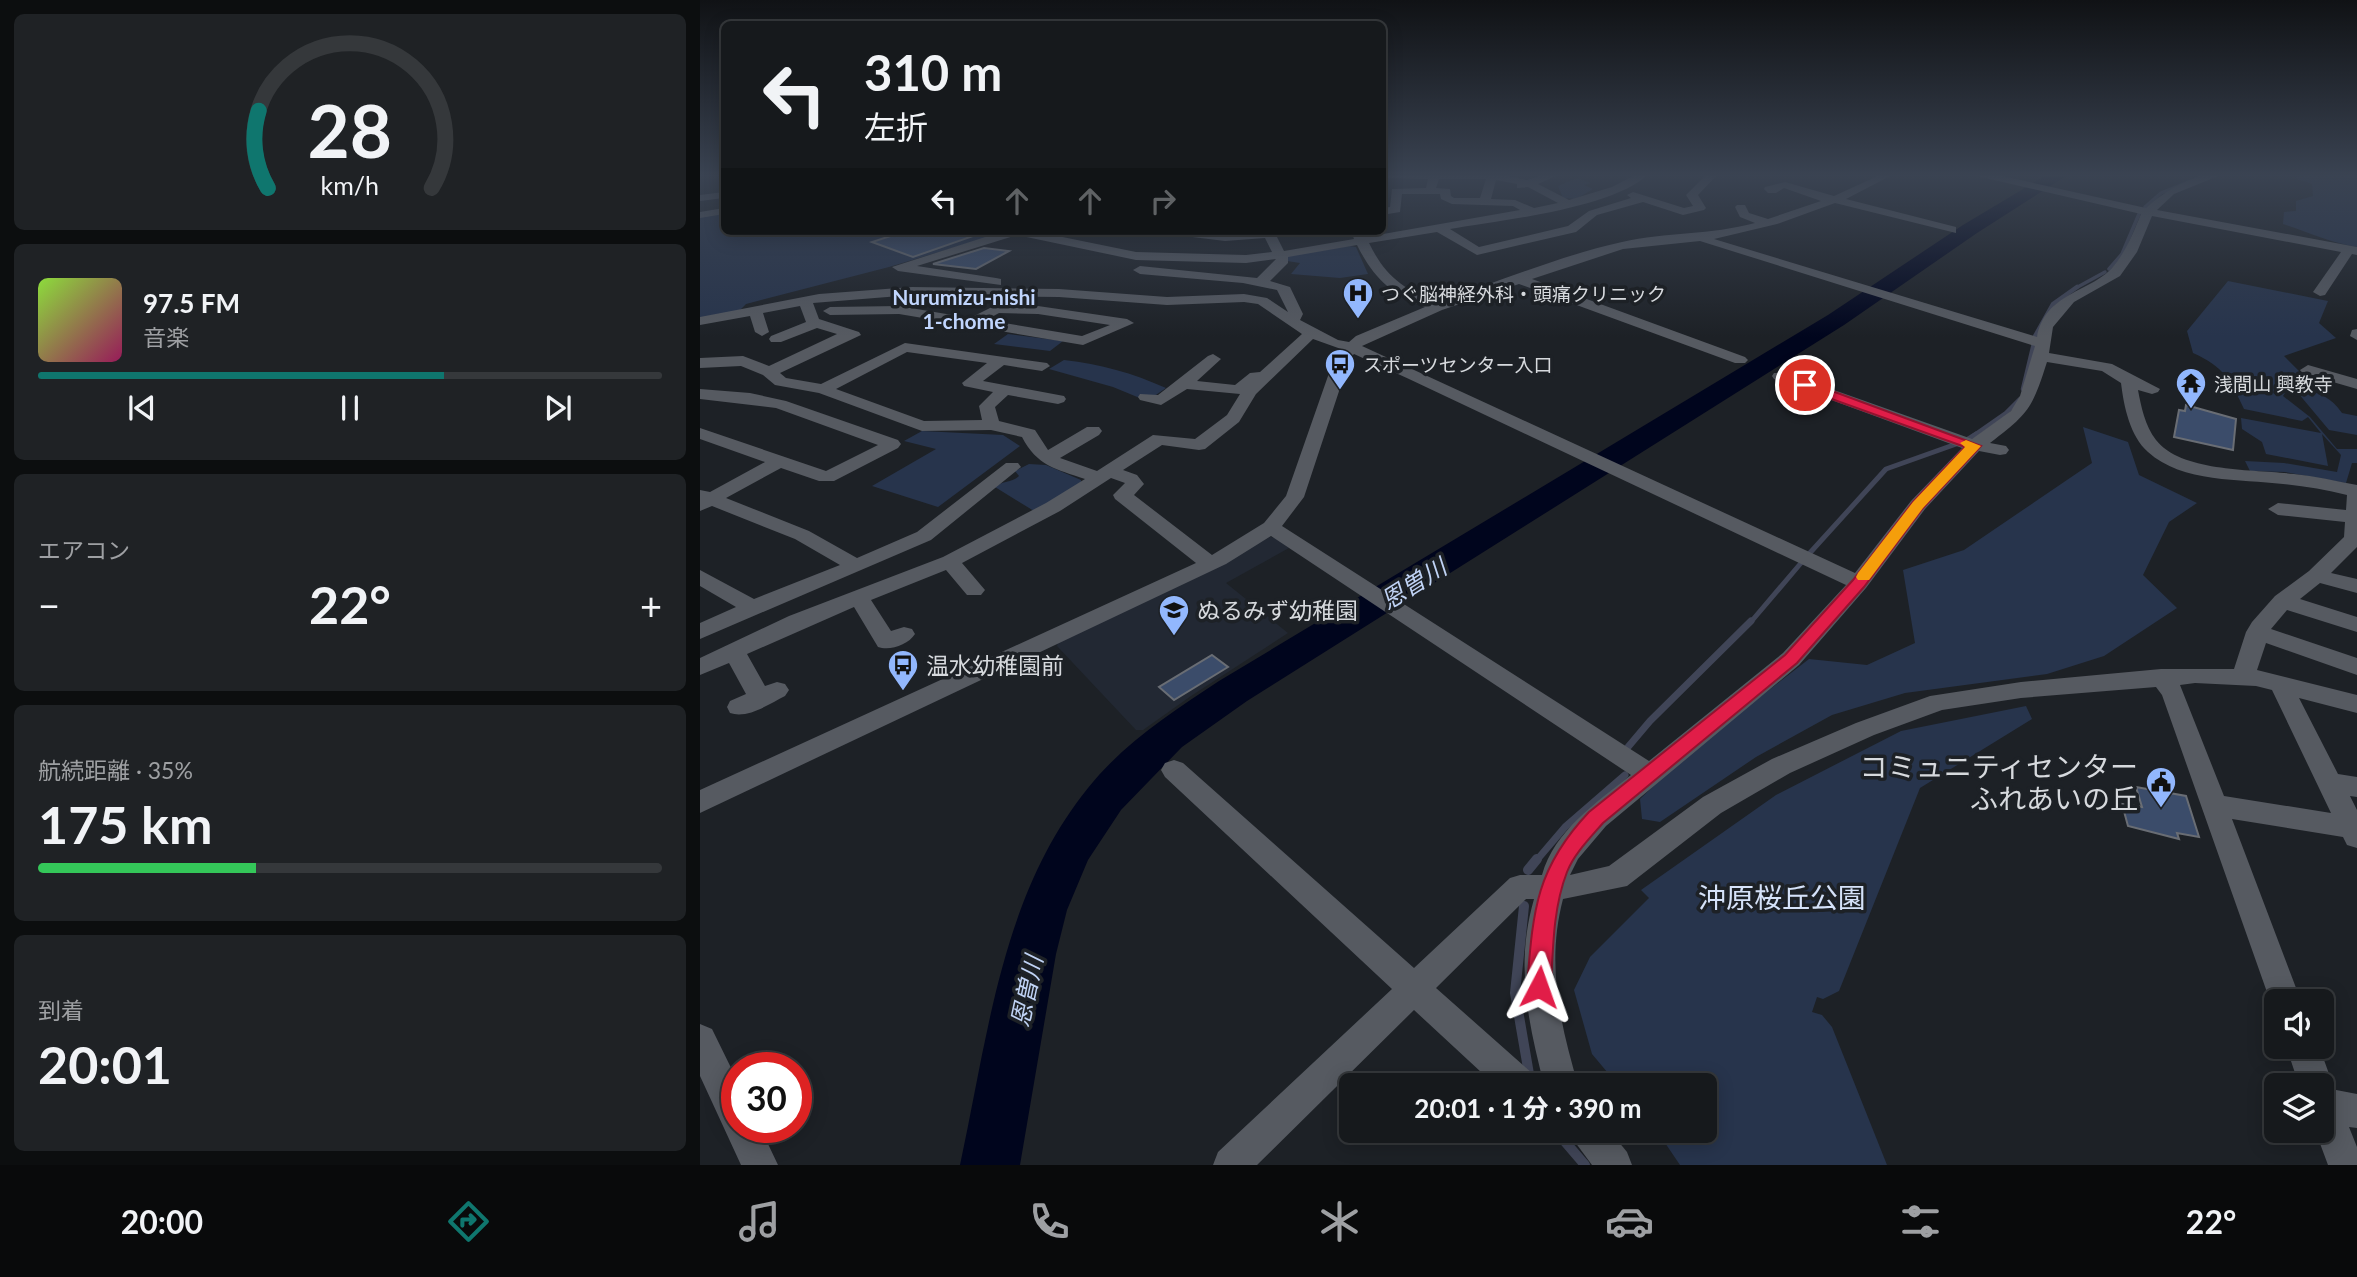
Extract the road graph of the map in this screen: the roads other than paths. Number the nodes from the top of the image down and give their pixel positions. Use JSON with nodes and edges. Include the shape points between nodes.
{"nodes":[{"id":1,"x":1584,"y":228,"type":"edge"},
{"id":2,"x":1728,"y":228,"type":"edge"},
{"id":3,"x":1746,"y":228,"type":"edge"},
{"id":4,"x":1945,"y":228,"type":"edge"},
{"id":5,"x":2141,"y":228,"type":"edge"},
{"id":6,"x":2236,"y":228,"type":"edge"},
{"id":7,"x":1441,"y":229,"type":"joint"},
{"id":8,"x":1952,"y":230,"type":"dead end"},
{"id":9,"x":1735,"y":231,"type":"junction"},
{"id":10,"x":1587,"y":232,"type":"junction"},
{"id":11,"x":1386,"y":234,"type":"edge"},
{"id":12,"x":1003,"y":235,"type":"edge"},
{"id":13,"x":1035,"y":235,"type":"edge"},
{"id":14,"x":1209,"y":235,"type":"edge"},
{"id":15,"x":1246,"y":235,"type":"edge"},
{"id":16,"x":1269,"y":235,"type":"edge"},
{"id":17,"x":1380,"y":235,"type":"edge"},
{"id":18,"x":1360,"y":237,"type":"edge"},
{"id":19,"x":1702,"y":237,"type":"junction"},
{"id":20,"x":1612,"y":248,"type":"junction"},
{"id":21,"x":2352,"y":250,"type":"edge"},
{"id":22,"x":1280,"y":255,"type":"junction"},
{"id":23,"x":1151,"y":256,"type":"junction"},
{"id":24,"x":1140,"y":270,"type":"junction"},
{"id":25,"x":1519,"y":279,"type":"junction"},
{"id":26,"x":1262,"y":281,"type":"junction"},
{"id":27,"x":2320,"y":292,"type":"dead end"},
{"id":28,"x":1059,"y":293,"type":"junction"},
{"id":29,"x":1155,"y":300,"type":"junction"},
{"id":30,"x":1437,"y":307,"type":"junction"},
{"id":31,"x":755,"y":309,"type":"junction"},
{"id":32,"x":811,"y":312,"type":"junction"},
{"id":33,"x":700,"y":321,"type":"edge"},
{"id":34,"x":974,"y":321,"type":"junction"},
{"id":35,"x":1292,"y":321,"type":"junction"},
{"id":36,"x":762,"y":332,"type":"dead end"},
{"id":37,"x":707,"y":338,"type":"dead end"},
{"id":38,"x":1306,"y":338,"type":"junction"},
{"id":39,"x":776,"y":340,"type":"dead end"},
{"id":40,"x":1351,"y":347,"type":"junction"},
{"id":41,"x":2042,"y":349,"type":"junction"},
{"id":42,"x":1001,"y":360,"type":"junction"},
{"id":43,"x":1258,"y":360,"type":"dead end"},
{"id":44,"x":1740,"y":360,"type":"dead end"},
{"id":45,"x":700,"y":363,"type":"edge"},
{"id":46,"x":1042,"y":366,"type":"dead end"},
{"id":47,"x":1209,"y":366,"type":"dead end"},
{"id":48,"x":1274,"y":369,"type":"junction"},
{"id":49,"x":2308,"y":370,"type":"dead end"},
{"id":50,"x":1780,"y":376,"type":"dead end"},
{"id":51,"x":775,"y":377,"type":"junction"},
{"id":52,"x":2129,"y":381,"type":"junction"},
{"id":53,"x":1184,"y":384,"type":"junction"},
{"id":54,"x":2357,"y":384,"type":"edge"},
{"id":55,"x":823,"y":389,"type":"junction"},
{"id":56,"x":1005,"y":389,"type":"junction"},
{"id":57,"x":2152,"y":389,"type":"dead end"},
{"id":58,"x":700,"y":394,"type":"edge"},
{"id":59,"x":1146,"y":397,"type":"dead end"},
{"id":60,"x":750,"y":398,"type":"junction"},
{"id":61,"x":1058,"y":399,"type":"dead end"},
{"id":62,"x":991,"y":425,"type":"junction"},
{"id":63,"x":1093,"y":431,"type":"dead end"},
{"id":64,"x":700,"y":433,"type":"edge"},
{"id":65,"x":1974,"y":446,"type":"junction"},
{"id":66,"x":2000,"y":450,"type":"dead end"},
{"id":67,"x":1048,"y":458,"type":"junction"},
{"id":68,"x":780,"y":461,"type":"junction"},
{"id":69,"x":1012,"y":467,"type":"dead end"},
{"id":70,"x":1105,"y":475,"type":"junction"},
{"id":71,"x":2357,"y":491,"type":"edge"},
{"id":72,"x":704,"y":499,"type":"edge"},
{"id":73,"x":2278,"y":509,"type":"dead end"},
{"id":74,"x":2355,"y":517,"type":"junction"},
{"id":75,"x":1271,"y":527,"type":"junction"},
{"id":76,"x":950,"y":561,"type":"junction"},
{"id":77,"x":1210,"y":564,"type":"junction"},
{"id":78,"x":856,"y":566,"type":"junction"},
{"id":79,"x":2316,"y":576,"type":"junction"},
{"id":80,"x":700,"y":577,"type":"edge"},
{"id":81,"x":1858,"y":583,"type":"junction"},
{"id":82,"x":2357,"y":586,"type":"edge"},
{"id":83,"x":974,"y":590,"type":"dead end"},
{"id":84,"x":859,"y":597,"type":"junction"},
{"id":85,"x":2283,"y":601,"type":"junction"},
{"id":86,"x":753,"y":608,"type":"junction"},
{"id":87,"x":2357,"y":625,"type":"edge"},
{"id":88,"x":700,"y":632,"type":"edge"},
{"id":89,"x":2257,"y":632,"type":"junction"},
{"id":90,"x":887,"y":642,"type":"dead end"},
{"id":91,"x":734,"y":652,"type":"junction"},
{"id":92,"x":700,"y":667,"type":"edge"},
{"id":93,"x":2357,"y":667,"type":"edge"},
{"id":94,"x":2161,"y":677,"type":"junction"},
{"id":95,"x":2243,"y":677,"type":"junction"},
{"id":96,"x":2281,"y":684,"type":"junction"},
{"id":97,"x":759,"y":698,"type":"dead end"},
{"id":98,"x":2357,"y":704,"type":"edge"},
{"id":99,"x":1174,"y":769,"type":"dead end"},
{"id":100,"x":1651,"y":775,"type":"junction"},
{"id":101,"x":2330,"y":783,"type":"junction"},
{"id":102,"x":2357,"y":787,"type":"edge"},
{"id":103,"x":700,"y":802,"type":"edge"},
{"id":104,"x":2213,"y":805,"type":"junction"},
{"id":105,"x":2354,"y":832,"type":"edge"},
{"id":106,"x":1551,"y":889,"type":"junction"},
{"id":107,"x":1415,"y":988,"type":"junction"},
{"id":108,"x":2281,"y":989,"type":"edge"},
{"id":109,"x":700,"y":1040,"type":"edge"},
{"id":110,"x":1507,"y":1073,"type":"edge"},
{"id":111,"x":1558,"y":1073,"type":"edge"},
{"id":112,"x":721,"y":1084,"type":"edge"},
{"id":113,"x":2334,"y":1106,"type":"edge"},
{"id":114,"x":2357,"y":1111,"type":"edge"},
{"id":115,"x":2334,"y":1133,"type":"edge"},
{"id":116,"x":749,"y":1143,"type":"edge"},
{"id":117,"x":1597,"y":1143,"type":"edge"},
{"id":118,"x":760,"y":1165,"type":"edge"},
{"id":119,"x":1231,"y":1165,"type":"edge"},
{"id":120,"x":1614,"y":1165,"type":"edge"},
{"id":121,"x":2346,"y":1165,"type":"edge"}],
"edges":[{"from":1,"to":10,"type":"street"},
{"from":2,"to":9,"type":"street"},
{"from":3,"to":9,"type":"street"},
{"from":4,"to":8,"type":"street"},
{"from":5,"to":41,"type":"street","via":[[2115,273],[2058,309],[2046,326]]},
{"from":6,"to":21,"type":"street"},
{"from":7,"to":10,"type":"street","via":[[1478,251]]},
{"from":7,"to":11,"type":"street"},
{"from":9,"to":19,"type":"street"},
{"from":10,"to":20,"type":"street"},
{"from":12,"to":28,"type":"street","via":[[898,268]]},
{"from":13,"to":23,"type":"street"},
{"from":14,"to":15,"type":"street"},
{"from":16,"to":22,"type":"street"},
{"from":17,"to":18,"type":"street"},
{"from":18,"to":22,"type":"street"},
{"from":18,"to":30,"type":"street","via":[[1381,279],[1408,297]]},
{"from":19,"to":20,"type":"street","via":[[1640,241]]},
{"from":19,"to":41,"type":"street"},
{"from":20,"to":25,"type":"street"},
{"from":21,"to":27,"type":"street"},
{"from":22,"to":23,"type":"street","via":[[1246,259]]},
{"from":22,"to":26,"type":"street","via":[[1283,260]]},
{"from":23,"to":24,"type":"street"},
{"from":24,"to":26,"type":"street"},
{"from":24,"to":29,"type":"street","via":[[1131,284]]},
{"from":25,"to":30,"type":"street"},
{"from":25,"to":44,"type":"street"},
{"from":26,"to":35,"type":"street","via":[[1285,289],[1296,314]]},
{"from":28,"to":29,"type":"street"},
{"from":28,"to":32,"type":"street","via":[[912,290]]},
{"from":29,"to":35,"type":"street","via":[[1244,298],[1262,301]]},
{"from":30,"to":40,"type":"street"},
{"from":31,"to":32,"type":"street"},
{"from":31,"to":33,"type":"street"},
{"from":31,"to":36,"type":"street"},
{"from":32,"to":34,"type":"street","via":[[899,310]]},
{"from":32,"to":39,"type":"street"},
{"from":32,"to":51,"type":"street","via":[[852,335]]},
{"from":33,"to":37,"type":"street"},
{"from":34,"to":34,"type":"street","via":[[1083,341],[1126,323],[1038,310],[996,309]]},
{"from":35,"to":38,"type":"street"},
{"from":38,"to":40,"type":"street"},
{"from":38,"to":43,"type":"street","via":[[1272,362]]},
{"from":38,"to":48,"type":"street"},
{"from":40,"to":75,"type":"street","via":[[1336,374],[1295,497]]},
{"from":40,"to":81,"type":"street"},
{"from":41,"to":52,"type":"street","via":[[2106,367]]},
{"from":41,"to":65,"type":"street","via":[[2028,396],[2017,414]]},
{"from":42,"to":46,"type":"street"},
{"from":42,"to":55,"type":"street","via":[[905,347]]},
{"from":42,"to":56,"type":"street","via":[[970,383]]},
{"from":45,"to":51,"type":"street","via":[[743,361]]},
{"from":47,"to":53,"type":"street"},
{"from":48,"to":53,"type":"street","via":[[1265,368],[1238,390]]},
{"from":48,"to":70,"type":"street","via":[[1247,395],[1233,418],[1199,445],[1159,439]]},
{"from":49,"to":54,"type":"street"},
{"from":50,"to":65,"type":"street"},
{"from":51,"to":55,"type":"street"},
{"from":51,"to":60,"type":"street"},
{"from":52,"to":57,"type":"street"},
{"from":52,"to":71,"type":"street","via":[[2131,400],[2148,442],[2166,457],[2214,471]]},
{"from":53,"to":59,"type":"street","via":[[1161,400]]},
{"from":55,"to":62,"type":"street","via":[[922,426]]},
{"from":56,"to":61,"type":"street"},
{"from":56,"to":62,"type":"street","via":[[987,406]]},
{"from":58,"to":60,"type":"street"},
{"from":60,"to":68,"type":"street","via":[[780,404],[892,444],[834,476]]},
{"from":62,"to":67,"type":"street","via":[[1029,434]]},
{"from":63,"to":67,"type":"street"},
{"from":64,"to":68,"type":"street"},
{"from":65,"to":66,"type":"street"},
{"from":65,"to":81,"type":"street","via":[[1918,505]]},
{"from":67,"to":70,"type":"street"},
{"from":68,"to":72,"type":"street"},
{"from":69,"to":78,"type":"street","via":[[924,536]]},
{"from":70,"to":76,"type":"street"},
{"from":70,"to":77,"type":"street","via":[[1131,479],[1136,484],[1122,495]]},
{"from":71,"to":74,"type":"street"},
{"from":72,"to":78,"type":"street","via":[[802,535]]},
{"from":73,"to":74,"type":"street"},
{"from":74,"to":79,"type":"street","via":[[2354,539]]},
{"from":75,"to":77,"type":"street"},
{"from":75,"to":100,"type":"street"},
{"from":76,"to":83,"type":"street"},
{"from":76,"to":84,"type":"street"},
{"from":77,"to":103,"type":"street"},
{"from":78,"to":86,"type":"street"},
{"from":79,"to":82,"type":"street"},
{"from":79,"to":85,"type":"street"},
{"from":80,"to":86,"type":"street"},
{"from":81,"to":100,"type":"street","via":[[1791,659]]},
{"from":84,"to":90,"type":"street"},
{"from":84,"to":91,"type":"street"},
{"from":85,"to":87,"type":"street"},
{"from":85,"to":89,"type":"street"},
{"from":86,"to":88,"type":"street"},
{"from":89,"to":93,"type":"street"},
{"from":89,"to":95,"type":"street"},
{"from":91,"to":92,"type":"street"},
{"from":91,"to":97,"type":"street"},
{"from":94,"to":95,"type":"street"},
{"from":94,"to":104,"type":"street","via":[[2173,692]]},
{"from":94,"to":106,"type":"street","via":[[2021,690],[1922,707],[1781,766],[1712,805],[1617,877]]},
{"from":95,"to":96,"type":"street"},
{"from":96,"to":98,"type":"street"},
{"from":96,"to":101,"type":"street"},
{"from":99,"to":107,"type":"street"},
{"from":100,"to":106,"type":"street","via":[[1578,837],[1558,867]]},
{"from":101,"to":102,"type":"street"},
{"from":101,"to":105,"type":"street"},
{"from":104,"to":105,"type":"street"},
{"from":104,"to":108,"type":"street"},
{"from":106,"to":107,"type":"street","via":[[1520,887]]},
{"from":106,"to":111,"type":"street","via":[[1539,987]]},
{"from":107,"to":110,"type":"street"},
{"from":107,"to":119,"type":"street"},
{"from":109,"to":112,"type":"street"},
{"from":113,"to":114,"type":"street"},
{"from":115,"to":121,"type":"street"},
{"from":116,"to":118,"type":"street"},
{"from":117,"to":120,"type":"street"}]}
